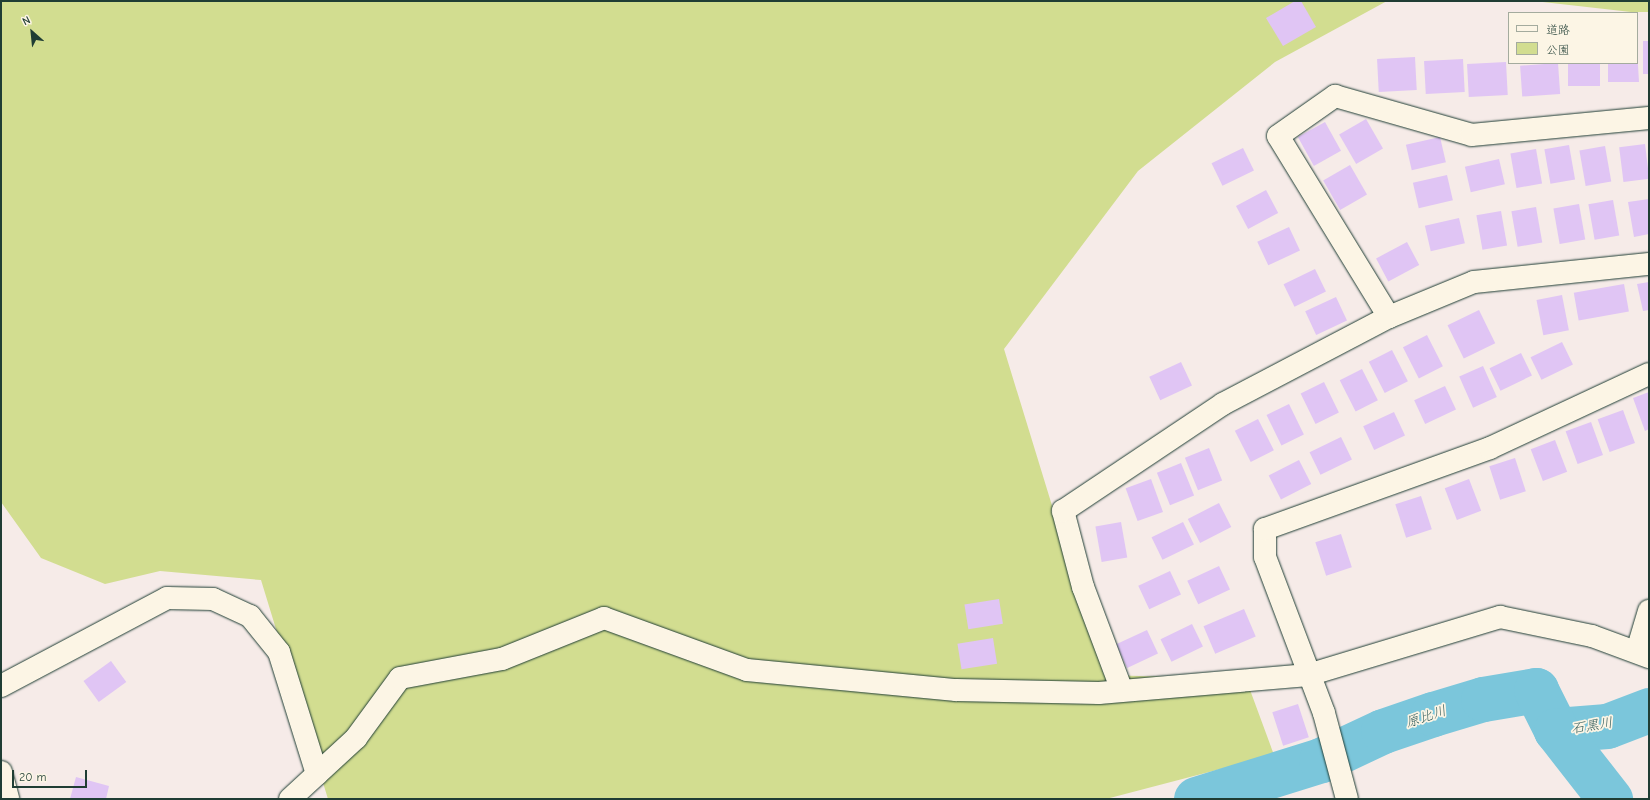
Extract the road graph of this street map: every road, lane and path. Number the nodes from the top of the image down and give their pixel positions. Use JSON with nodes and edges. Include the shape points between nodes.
{"nodes":[{"id":1,"x":1649,"y":118,"type":"edge"},
{"id":2,"x":1649,"y":264,"type":"edge"},
{"id":3,"x":1389,"y":317,"type":"junction"},
{"id":4,"x":1649,"y":374,"type":"edge"},
{"id":5,"x":1649,"y":611,"type":"edge"},
{"id":6,"x":1643,"y":654,"type":"edge"},
{"id":7,"x":1308,"y":675,"type":"junction"},
{"id":8,"x":1,"y":686,"type":"edge"},
{"id":9,"x":1120,"y":688,"type":"junction"},
{"id":10,"x":1,"y":772,"type":"edge"},
{"id":11,"x":317,"y":774,"type":"junction"},
{"id":12,"x":8,"y":799,"type":"edge"},
{"id":13,"x":290,"y":799,"type":"edge"},
{"id":14,"x":1347,"y":799,"type":"edge"}],
"edges":[{"from":1,"to":3,"type":"street","via":[[1472,135],[1335,96],[1278,136]]},
{"from":2,"to":3,"type":"street","via":[[1474,282]]},
{"from":3,"to":9,"type":"street","via":[[1223,404],[1063,511],[1082,586]]},
{"from":4,"to":7,"type":"street","via":[[1490,448],[1264,529],[1265,557]]},
{"from":5,"to":6,"type":"street"},
{"from":6,"to":7,"type":"street","via":[[1592,636],[1500,617]]},
{"from":7,"to":9,"type":"street"},
{"from":7,"to":14,"type":"street","via":[[1324,713]]},
{"from":8,"to":11,"type":"street","via":[[167,598],[213,600],[250,616],[279,652]]},
{"from":9,"to":11,"type":"street","via":[[1100,692],[956,690],[782,676],[747,670],[604,618],[502,659],[400,678],[356,738]]},
{"from":10,"to":12,"type":"street"},
{"from":11,"to":13,"type":"street"}]}
